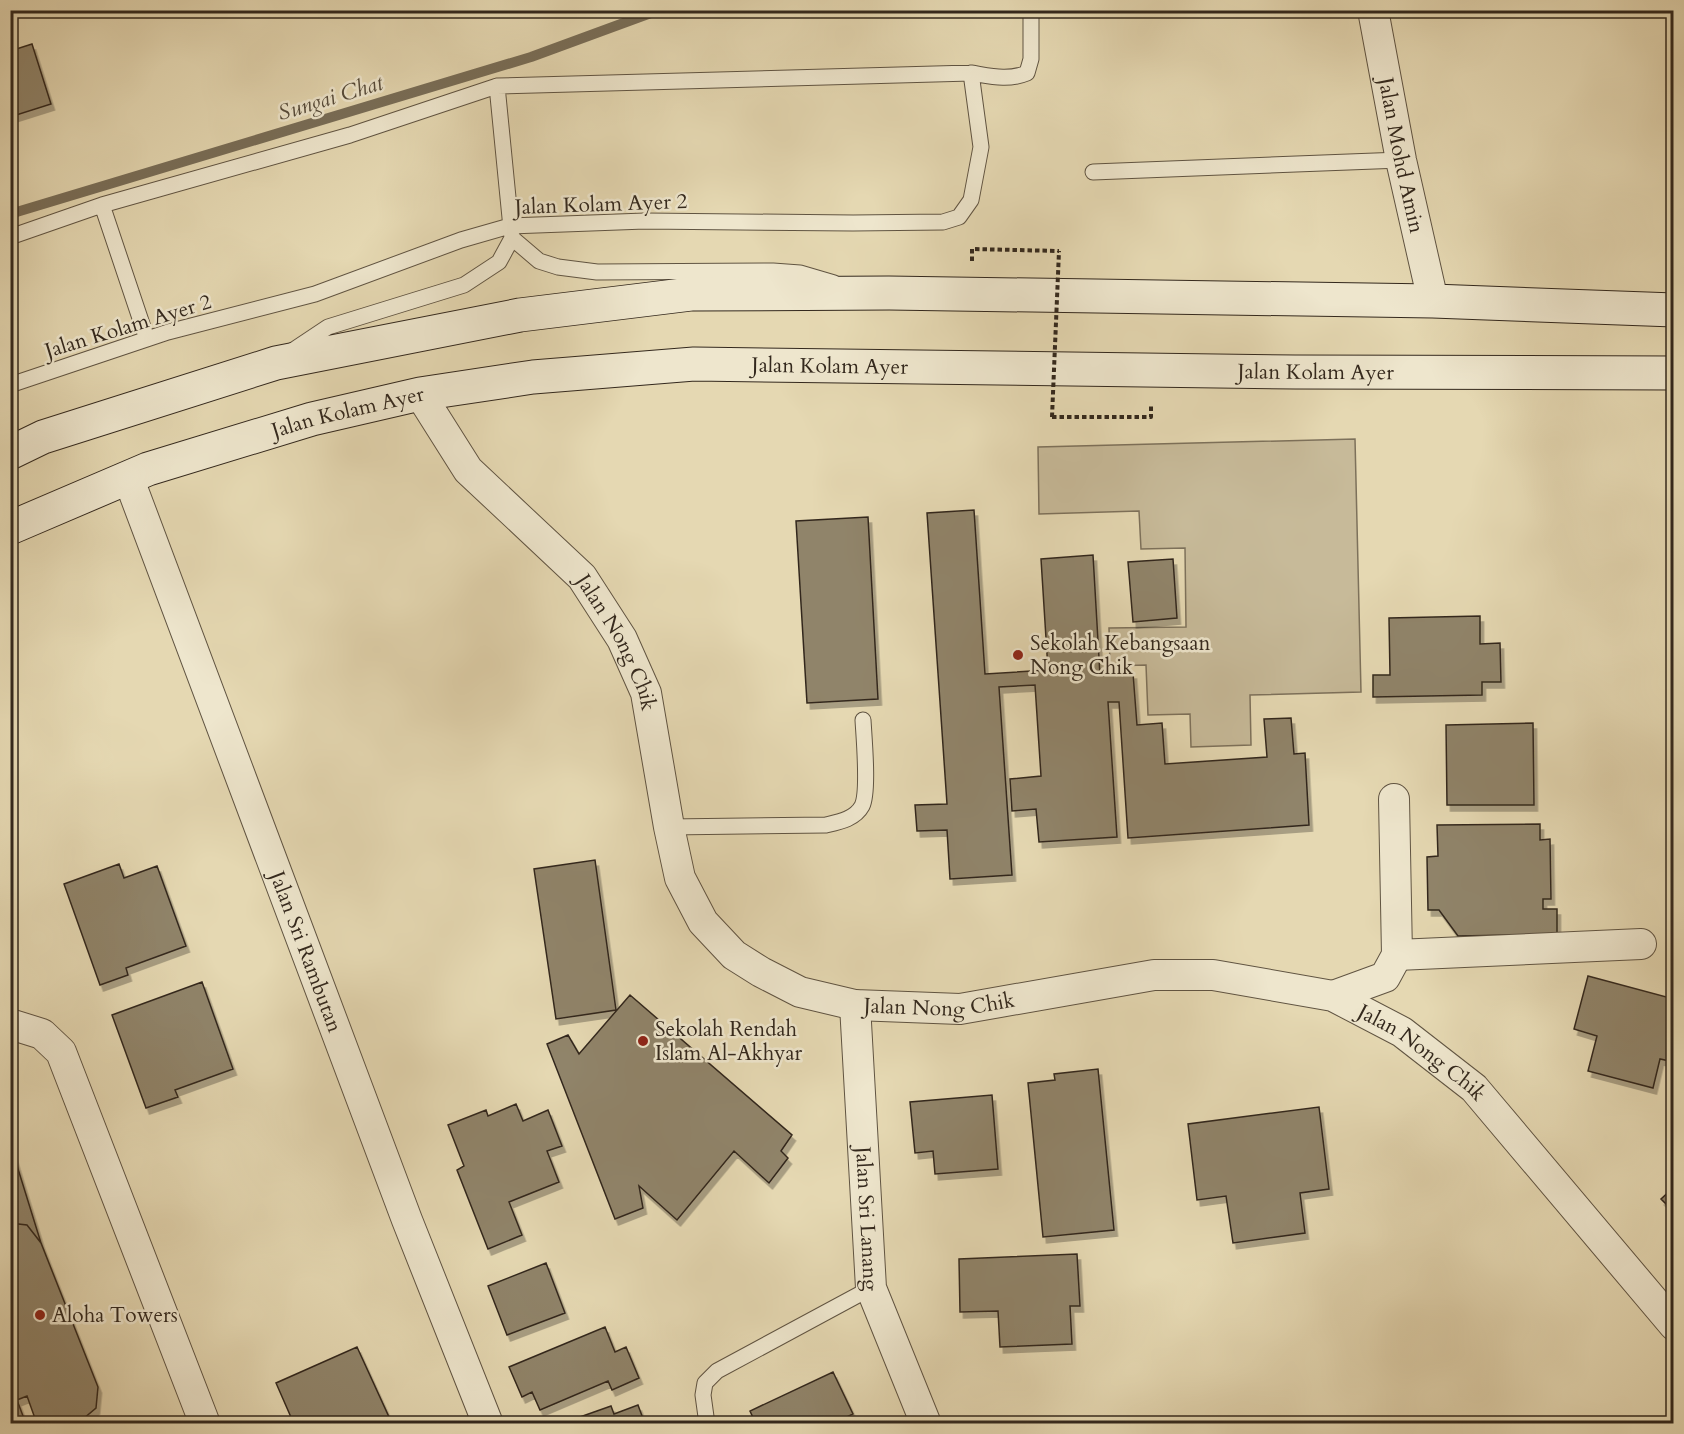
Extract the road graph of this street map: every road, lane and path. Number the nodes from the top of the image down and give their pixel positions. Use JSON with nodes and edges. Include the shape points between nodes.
{"nodes":[{"id":1,"x":1031,"y":10,"type":"edge"},
{"id":2,"x":1373,"y":10,"type":"edge"},
{"id":3,"x":971,"y":73,"type":"junction"},
{"id":4,"x":497,"y":86,"type":"junction"},
{"id":5,"x":1401,"y":160,"type":"junction"},
{"id":6,"x":1093,"y":172,"type":"dead end"},
{"id":7,"x":102,"y":205,"type":"junction"},
{"id":8,"x":511,"y":232,"type":"junction"},
{"id":9,"x":10,"y":237,"type":"edge"},
{"id":10,"x":972,"y":249,"type":"dead end"},
{"id":11,"x":862,"y":293,"type":"junction"},
{"id":12,"x":1433,"y":301,"type":"junction"},
{"id":13,"x":1674,"y":310,"type":"edge"},
{"id":14,"x":147,"y":339,"type":"junction"},
{"id":15,"x":276,"y":363,"type":"junction"},
{"id":16,"x":1674,"y":373,"type":"edge"},
{"id":17,"x":10,"y":385,"type":"edge"},
{"id":18,"x":420,"y":394,"type":"junction"},
{"id":19,"x":1151,"y":417,"type":"dead end"},
{"id":20,"x":43,"y":437,"type":"junction"},
{"id":21,"x":10,"y":444,"type":"edge"},
{"id":22,"x":10,"y":453,"type":"edge"},
{"id":23,"x":128,"y":477,"type":"junction"},
{"id":24,"x":10,"y":528,"type":"edge"},
{"id":25,"x":863,"y":720,"type":"dead end"},
{"id":26,"x":1394,"y":800,"type":"dead end"},
{"id":27,"x":669,"y":827,"type":"junction"},
{"id":28,"x":1641,"y":944,"type":"dead end"},
{"id":29,"x":1397,"y":955,"type":"junction"},
{"id":30,"x":1334,"y":996,"type":"junction"},
{"id":31,"x":855,"y":1005,"type":"junction"},
{"id":32,"x":10,"y":1024,"type":"edge"},
{"id":33,"x":871,"y":1288,"type":"junction"},
{"id":34,"x":1674,"y":1325,"type":"edge"},
{"id":35,"x":204,"y":1424,"type":"edge"},
{"id":36,"x":488,"y":1424,"type":"edge"},
{"id":37,"x":707,"y":1424,"type":"edge"},
{"id":38,"x":926,"y":1424,"type":"edge"}],
"edges":[{"from":1,"to":3,"type":"lane","via":[[1031,59],[1027,73],[1016,78]]},
{"from":2,"to":5,"type":"street","name":"Jalan Mohd Amin"},
{"from":3,"to":4,"type":"lane"},
{"from":3,"to":8,"type":"lane","name":"Jalan Kolam Ayer 2","via":[[981,147],[971,200],[959,217],[943,222],[853,224],[645,221]]},
{"from":4,"to":7,"type":"lane","via":[[351,135]]},
{"from":4,"to":8,"type":"lane"},
{"from":5,"to":6,"type":"lane"},
{"from":5,"to":12,"type":"street","name":"Jalan Mohd Amin"},
{"from":7,"to":9,"type":"lane"},
{"from":7,"to":14,"type":"lane"},
{"from":8,"to":11,"type":"lane","via":[[538,261],[558,267],[597,272],[800,273]]},
{"from":8,"to":14,"type":"lane","name":"Jalan Kolam Ayer 2","via":[[461,240],[315,294]]},
{"from":8,"to":15,"type":"lane","via":[[499,262],[464,285],[328,327]]},
{"from":10,"to":19,"type":"path","bridge":true,"via":[[1059,251],[1052,417]]},
{"from":11,"to":12,"type":"main road"},
{"from":11,"to":15,"type":"main road","via":[[691,294],[520,315]]},
{"from":12,"to":13,"type":"main road"},
{"from":14,"to":17,"type":"lane","name":"Jalan Kolam Ayer 2"},
{"from":15,"to":20,"type":"main road"},
{"from":16,"to":18,"type":"main road","name":"Jalan Kolam Ayer","via":[[694,364],[533,377]]},
{"from":18,"to":23,"type":"main road","name":"Jalan Kolam Ayer","via":[[312,419]]},
{"from":18,"to":27,"type":"street","name":"Jalan Nong Chik","via":[[468,471],[582,577],[622,639],[646,693]]},
{"from":20,"to":21,"type":"lane"},
{"from":20,"to":22,"type":"main road"},
{"from":23,"to":24,"type":"main road","name":"Jalan Kolam Ayer"},
{"from":23,"to":36,"type":"street","name":"Jalan Sri Rambutan","via":[[407,1220]]},
{"from":25,"to":27,"type":"lane","via":[[862,805],[846,821],[826,825]]},
{"from":26,"to":29,"type":"street"},
{"from":27,"to":31,"type":"street","name":"Jalan Nong Chik","via":[[680,878],[703,922],[734,954],[800,992]]},
{"from":28,"to":29,"type":"street"},
{"from":29,"to":30,"type":"street","via":[[1385,977]]},
{"from":30,"to":31,"type":"street","name":"Jalan Nong Chik","via":[[1213,975],[1154,975],[960,1009]]},
{"from":30,"to":34,"type":"street","name":"Jalan Nong Chik","via":[[1402,1032],[1474,1088]]},
{"from":31,"to":33,"type":"street","name":"Jalan Sri Lanang"},
{"from":32,"to":35,"type":"street","via":[[42,1034],[60,1052]]},
{"from":33,"to":37,"type":"lane","via":[[717,1371],[705,1383]]},
{"from":33,"to":38,"type":"street","name":"Jalan Sri Lanang"}]}
